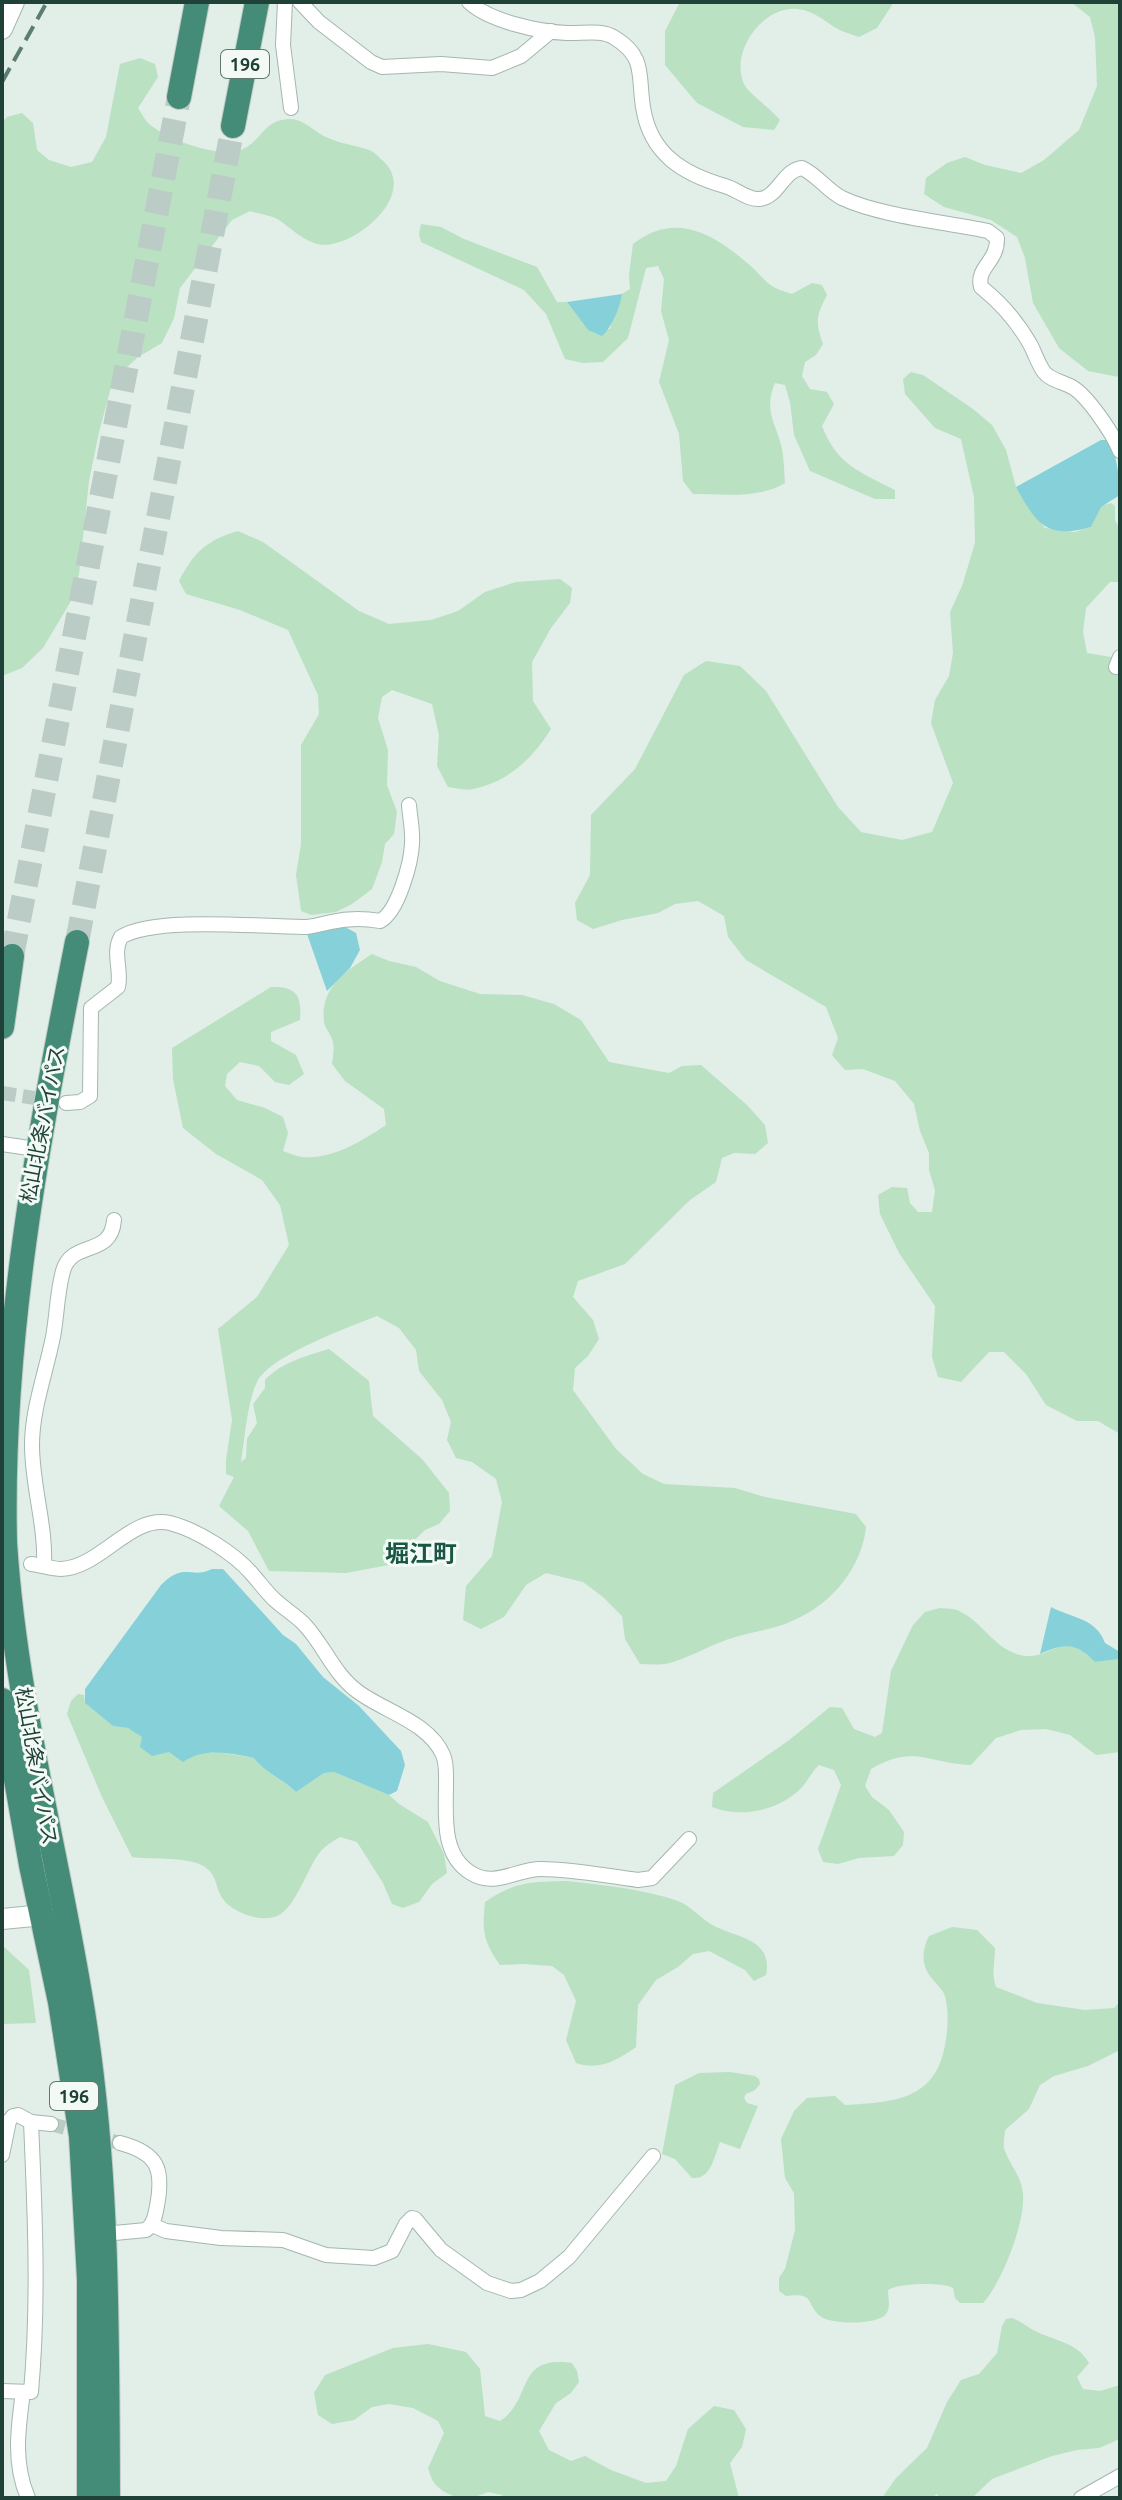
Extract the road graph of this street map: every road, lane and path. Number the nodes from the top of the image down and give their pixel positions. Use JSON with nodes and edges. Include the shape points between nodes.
{"nodes":[{"id":1,"x":14,"y":2,"type":"edge"},
{"id":2,"x":197,"y":2,"type":"edge"},
{"id":3,"x":257,"y":2,"type":"edge"},
{"id":4,"x":285,"y":2,"type":"edge"},
{"id":5,"x":300,"y":2,"type":"edge"},
{"id":6,"x":469,"y":2,"type":"edge"},
{"id":7,"x":2,"y":29,"type":"edge"},
{"id":8,"x":551,"y":31,"type":"junction"},
{"id":9,"x":179,"y":97,"type":"tunnel mouth"},
{"id":10,"x":291,"y":108,"type":"dead end"},
{"id":11,"x":233,"y":126,"type":"tunnel mouth"},
{"id":12,"x":1120,"y":451,"type":"edge"},
{"id":13,"x":409,"y":805,"type":"dead end"},
{"id":14,"x":77,"y":942,"type":"tunnel mouth"},
{"id":15,"x":12,"y":956,"type":"tunnel mouth"},
{"id":16,"x":2,"y":1027,"type":"edge"},
{"id":17,"x":66,"y":1103,"type":"dead end"},
{"id":18,"x":2,"y":1144,"type":"edge"},
{"id":19,"x":36,"y":1149,"type":"junction"},
{"id":20,"x":114,"y":1220,"type":"dead end"},
{"id":21,"x":2,"y":1700,"type":"edge"},
{"id":22,"x":689,"y":1839,"type":"dead end"},
{"id":23,"x":53,"y":1914,"type":"junction"},
{"id":24,"x":2,"y":1919,"type":"edge"},
{"id":25,"x":31,"y":2122,"type":"junction"},
{"id":26,"x":51,"y":2124,"type":"tunnel mouth"},
{"id":27,"x":120,"y":2143,"type":"tunnel mouth"},
{"id":28,"x":2,"y":2155,"type":"edge"},
{"id":29,"x":653,"y":2156,"type":"dead end"},
{"id":30,"x":152,"y":2225,"type":"junction"},
{"id":31,"x":104,"y":2234,"type":"junction"},
{"id":32,"x":2,"y":2380,"type":"edge"},
{"id":33,"x":2,"y":2391,"type":"edge"},
{"id":34,"x":23,"y":2392,"type":"junction"},
{"id":35,"x":1120,"y":2476,"type":"edge"},
{"id":36,"x":28,"y":2498,"type":"edge"},
{"id":37,"x":89,"y":2498,"type":"edge"},
{"id":38,"x":108,"y":2498,"type":"edge"},
{"id":39,"x":1081,"y":2498,"type":"edge"}],
"edges":[{"from":1,"to":7,"type":"main road"},
{"from":2,"to":9,"type":"highway"},
{"from":3,"to":11,"type":"highway","number":"196"},
{"from":4,"to":10,"type":"street","via":[[283,45]]},
{"from":5,"to":8,"type":"street","via":[[382,67],[492,68],[521,56]]},
{"from":6,"to":8,"type":"street","via":[[493,17]]},
{"from":8,"to":12,"type":"street","via":[[610,35],[629,49],[639,64],[652,135],[664,156],[702,180],[761,199],[802,168],[849,200],[994,234],[997,251],[980,275],[981,287],[1011,315],[1046,375],[1085,397]]},
{"from":13,"to":17,"type":"street","via":[[410,857],[392,911],[380,921],[165,927],[121,937],[116,949],[118,987],[91,1008],[90,1096]]},
{"from":14,"to":19,"type":"highway","name":"松山北条バイパス","number":"196"},
{"from":15,"to":16,"type":"highway"},
{"from":18,"to":19,"type":"street"},
{"from":19,"to":23,"type":"highway","name":"松山北条バイパス","number":"196","via":[[7,1360],[5,1541]]},
{"from":20,"to":22,"type":"street","via":[[107,1241],[73,1255],[63,1269],[32,1442],[45,1544],[38,1565],[62,1569],[82,1564],[151,1523],[173,1524],[214,1543],[304,1624],[354,1689],[435,1741],[446,1768],[449,1844],[472,1875],[498,1879],[542,1869],[652,1878]]},
{"from":21,"to":23,"type":"highway","name":"松山北条バイパス","number":"196"},
{"from":23,"to":24,"type":"main road"},
{"from":23,"to":31,"type":"highway","name":"松山北条バイパス","number":"196","via":[[81,1996]]},
{"from":23,"to":37,"type":"highway","name":"松山北条バイパス","number":"196","via":[[60,2002],[81,2136],[89,2279]]},
{"from":25,"to":26,"type":"street"},
{"from":25,"to":28,"type":"street","via":[[13,2116]]},
{"from":25,"to":34,"type":"street","via":[[36,2328],[31,2392]]},
{"from":27,"to":30,"type":"street","via":[[138,2148],[156,2163],[160,2184]]},
{"from":29,"to":30,"type":"street","via":[[569,2257],[521,2290],[487,2283],[441,2250],[412,2218],[392,2251],[374,2258],[326,2255],[283,2240],[221,2238]]},
{"from":30,"to":31,"type":"street","via":[[139,2232]]},
{"from":31,"to":38,"type":"highway","name":"松山北条バイパス","number":"196"},
{"from":32,"to":33,"type":"street"},
{"from":33,"to":34,"type":"street"},
{"from":34,"to":36,"type":"street","via":[[18,2462]]},
{"from":35,"to":39,"type":"street"}]}
